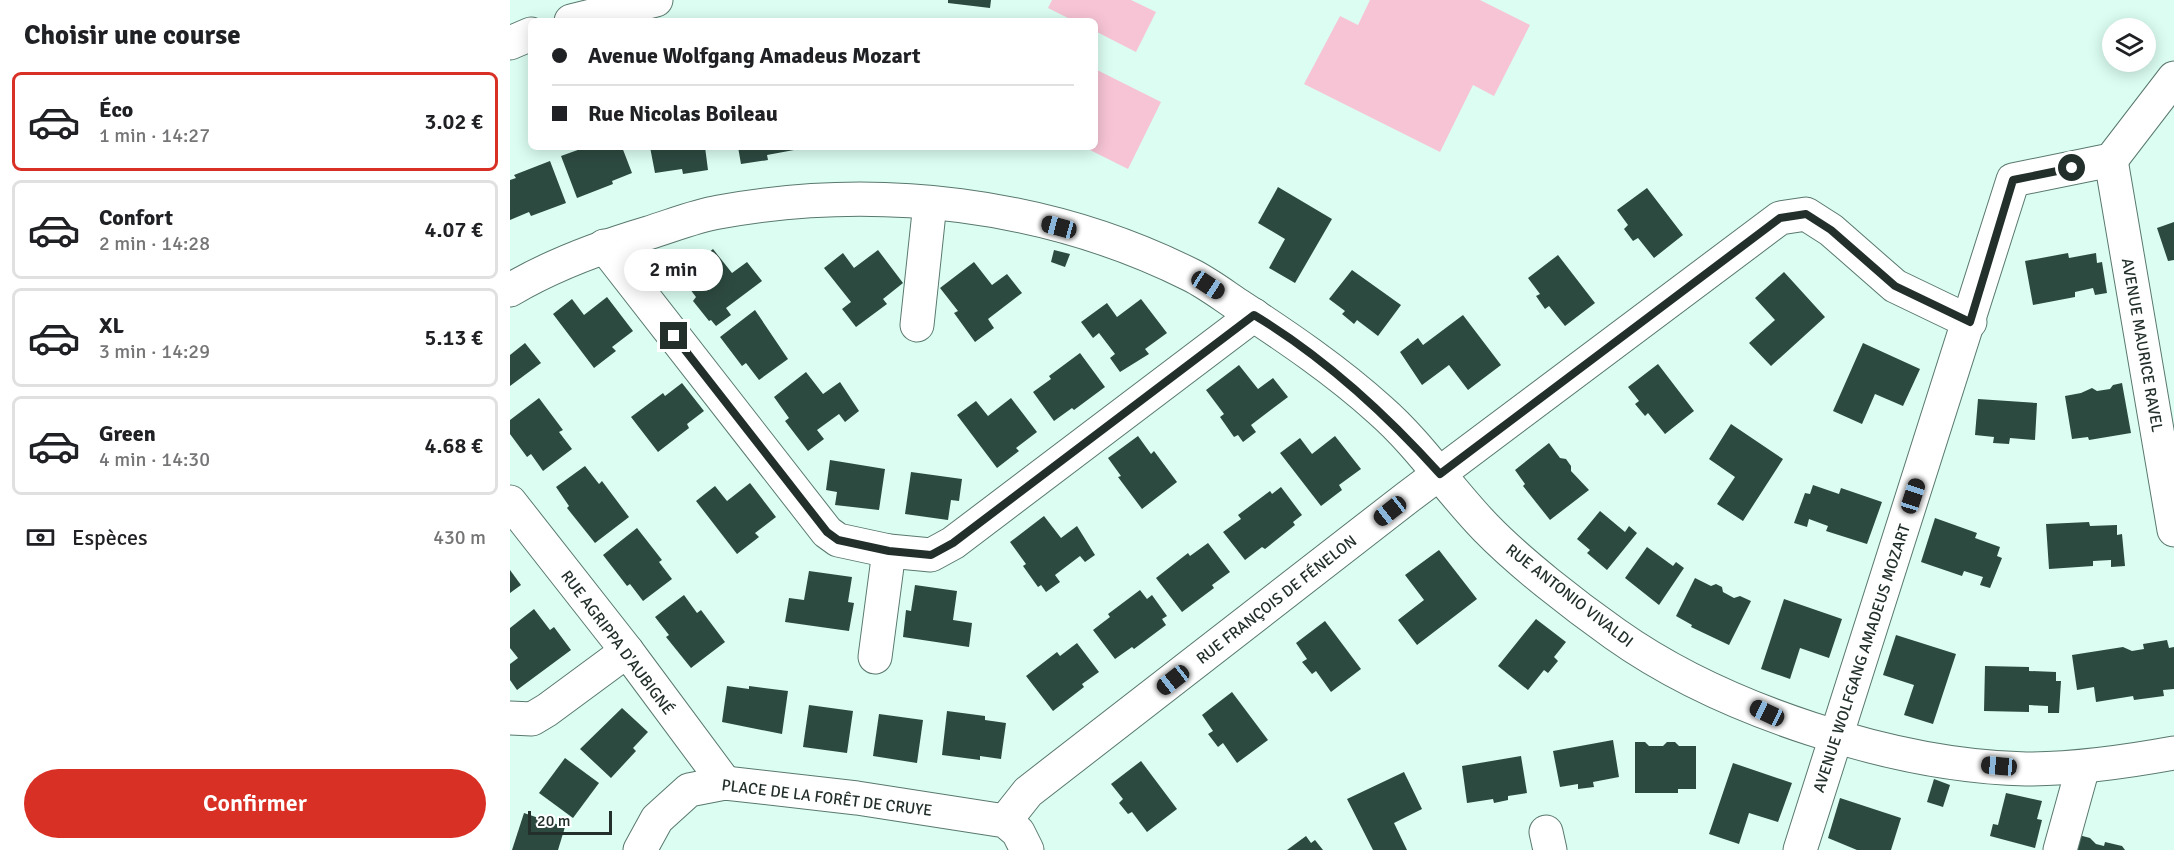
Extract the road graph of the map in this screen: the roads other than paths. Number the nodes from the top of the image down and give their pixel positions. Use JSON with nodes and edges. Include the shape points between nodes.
{"nodes":[{"id":1,"x":656,"y":0,"type":"edge"},
{"id":2,"x":583,"y":18,"type":"edge"},
{"id":3,"x":528,"y":35,"type":"edge"},
{"id":4,"x":510,"y":43,"type":"edge"},
{"id":5,"x":2174,"y":78,"type":"edge"},
{"id":6,"x":2112,"y":160,"type":"junction"},
{"id":7,"x":930,"y":203,"type":"junction"},
{"id":8,"x":604,"y":246,"type":"junction"},
{"id":9,"x":510,"y":290,"type":"edge"},
{"id":10,"x":1254,"y":315,"type":"junction"},
{"id":11,"x":1970,"y":322,"type":"junction"},
{"id":12,"x":917,"y":325,"type":"dead end"},
{"id":13,"x":2167,"y":435,"type":"edge"},
{"id":14,"x":1440,"y":474,"type":"junction"},
{"id":15,"x":510,"y":502,"type":"edge"},
{"id":16,"x":2174,"y":530,"type":"edge"},
{"id":17,"x":889,"y":551,"type":"junction"},
{"id":18,"x":627,"y":651,"type":"junction"},
{"id":19,"x":875,"y":657,"type":"dead end"},
{"id":20,"x":510,"y":718,"type":"edge"},
{"id":21,"x":1836,"y":735,"type":"junction"},
{"id":22,"x":2174,"y":753,"type":"edge"},
{"id":23,"x":2083,"y":767,"type":"junction"},
{"id":24,"x":725,"y":783,"type":"junction"},
{"id":25,"x":1005,"y":821,"type":"junction"},
{"id":26,"x":640,"y":850,"type":"edge"},
{"id":27,"x":1027,"y":850,"type":"edge"},
{"id":28,"x":1800,"y":850,"type":"edge"},
{"id":29,"x":2060,"y":850,"type":"edge"}],
"edges":[{"from":1,"to":2,"type":"street"},
{"from":3,"to":4,"type":"street"},
{"from":5,"to":6,"type":"street"},
{"from":6,"to":11,"type":"street","name":"AVENUE WOLFGANG AMADEUS MOZART","via":[[2013,180]]},
{"from":6,"to":13,"type":"street","name":"AVENUE MAURICE RAVEL"},
{"from":7,"to":8,"type":"street","name":"RUE ANTONIO VIVALDI","via":[[896,199],[806,201],[716,212]]},
{"from":7,"to":10,"type":"street","name":"RUE ANTONIO VIVALDI","via":[[994,210],[1103,239],[1193,276]]},
{"from":7,"to":12,"type":"street"},
{"from":8,"to":9,"type":"street","name":"RUE ANTONIO VIVALDI"},
{"from":8,"to":17,"type":"street","via":[[827,532],[838,540]]},
{"from":10,"to":14,"type":"street","name":"RUE ANTONIO VIVALDI","via":[[1382,410]]},
{"from":10,"to":17,"type":"street","via":[[953,543],[931,555]]},
{"from":11,"to":14,"type":"street","name":"RUE FRANÇOIS DE FÉNELON","via":[[1895,286],[1831,230],[1806,214],[1780,218]]},
{"from":11,"to":21,"type":"street","name":"AVENUE WOLFGANG AMADEUS MOZART"},
{"from":13,"to":16,"type":"street","name":"AVENUE MAURICE RAVEL"},
{"from":14,"to":21,"type":"street","name":"RUE ANTONIO VIVALDI","via":[[1487,529],[1618,636],[1681,673],[1767,713]]},
{"from":14,"to":25,"type":"street","name":"RUE FRANÇOIS DE FÉNELON","via":[[1028,792]]},
{"from":15,"to":18,"type":"street","name":"RUE AGRIPPA D'AUBIGNÉ"},
{"from":17,"to":19,"type":"street"},
{"from":18,"to":20,"type":"street","via":[[532,719]]},
{"from":18,"to":24,"type":"street","name":"RUE AGRIPPA D'AUBIGNÉ"},
{"from":21,"to":23,"type":"street","name":"RUE ANTONIO VIVALDI","via":[[1895,753],[1952,762],[2023,769]]},
{"from":21,"to":28,"type":"street","name":"AVENUE WOLFGANG AMADEUS MOZART"},
{"from":22,"to":23,"type":"street","name":"RUE ANTONIO VIVALDI"},
{"from":23,"to":29,"type":"street"},
{"from":24,"to":25,"type":"street","name":"PLACE DE LA FORÊT DE CRUYE"},
{"from":24,"to":26,"type":"street","name":"PLACE DE LA FORÊT DE CRUYE","via":[[689,790],[657,819]]},
{"from":25,"to":27,"type":"street","via":[[1018,832]]}]}
